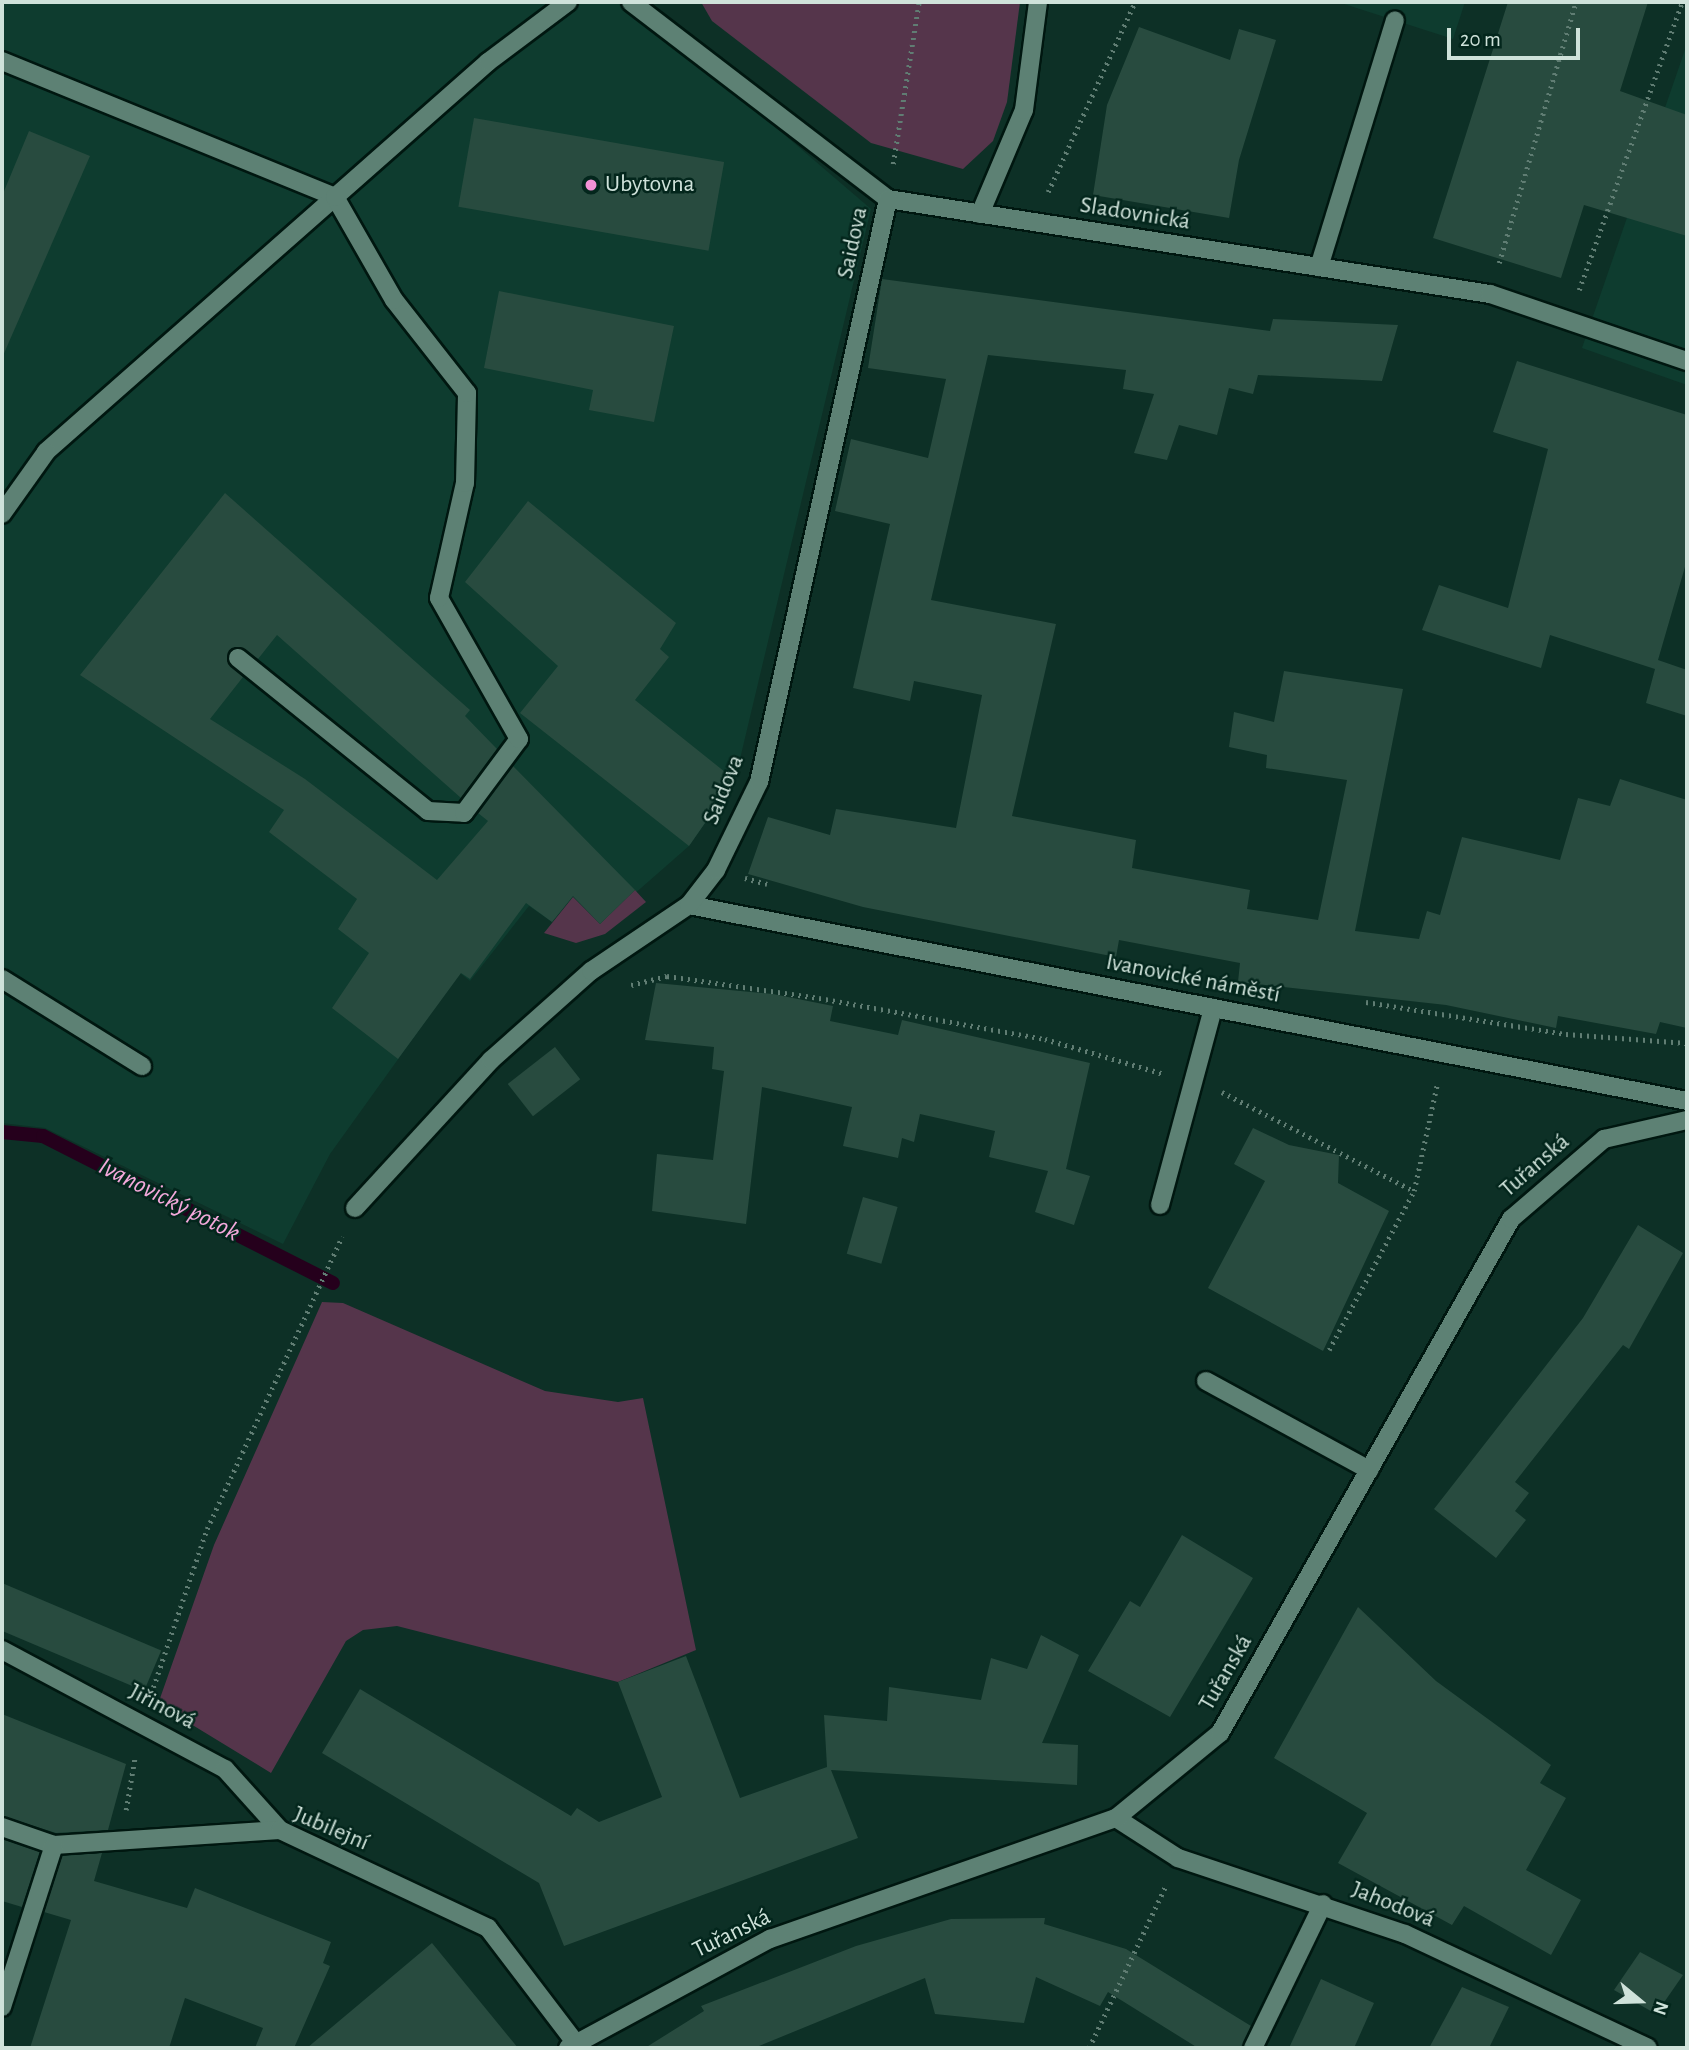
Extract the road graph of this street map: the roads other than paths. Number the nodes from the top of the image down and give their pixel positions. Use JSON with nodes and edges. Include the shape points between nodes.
{"nodes":[{"id":1,"x":568,"y":2,"type":"edge"},
{"id":2,"x":631,"y":2,"type":"edge"},
{"id":3,"x":1038,"y":2,"type":"edge"},
{"id":4,"x":1395,"y":20,"type":"dead end"},
{"id":5,"x":2,"y":61,"type":"edge"},
{"id":6,"x":335,"y":197,"type":"junction"},
{"id":7,"x":888,"y":199,"type":"junction"},
{"id":8,"x":980,"y":214,"type":"junction"},
{"id":9,"x":1320,"y":267,"type":"junction"},
{"id":10,"x":1687,"y":361,"type":"edge"},
{"id":11,"x":2,"y":514,"type":"edge"},
{"id":12,"x":238,"y":658,"type":"dead end"},
{"id":13,"x":689,"y":905,"type":"junction"},
{"id":14,"x":2,"y":979,"type":"edge"},
{"id":15,"x":1213,"y":1008,"type":"junction"},
{"id":16,"x":142,"y":1066,"type":"dead end"},
{"id":17,"x":1687,"y":1101,"type":"edge"},
{"id":18,"x":1687,"y":1120,"type":"edge"},
{"id":19,"x":1160,"y":1205,"type":"dead end"},
{"id":20,"x":355,"y":1208,"type":"road end"},
{"id":21,"x":1206,"y":1381,"type":"dead end"},
{"id":22,"x":1369,"y":1470,"type":"junction"},
{"id":23,"x":2,"y":1650,"type":"edge"},
{"id":24,"x":1116,"y":1818,"type":"junction"},
{"id":25,"x":2,"y":1827,"type":"edge"},
{"id":26,"x":280,"y":1830,"type":"junction"},
{"id":27,"x":54,"y":1845,"type":"junction"},
{"id":28,"x":1323,"y":1904,"type":"junction"},
{"id":29,"x":2,"y":2007,"type":"edge"},
{"id":30,"x":571,"y":2045,"type":"edge"},
{"id":31,"x":1253,"y":2048,"type":"edge"},
{"id":32,"x":1648,"y":2048,"type":"edge"}],
"edges":[{"from":1,"to":6,"type":"street","via":[[488,62]]},
{"from":2,"to":7,"type":"street","name":"Sladovnická"},
{"from":3,"to":8,"type":"street","via":[[1024,110]]},
{"from":4,"to":9,"type":"street"},
{"from":5,"to":6,"type":"street"},
{"from":6,"to":11,"type":"street","via":[[46,452]]},
{"from":6,"to":12,"type":"street","via":[[394,300],[467,393],[465,482],[439,598],[519,739],[464,813],[428,811]]},
{"from":7,"to":8,"type":"street","name":"Sladovnická"},
{"from":7,"to":13,"type":"street","name":"Saidova","via":[[759,782],[716,870]]},
{"from":8,"to":9,"type":"street","name":"Sladovnická"},
{"from":9,"to":10,"type":"street","name":"Sladovnická","via":[[1490,294]]},
{"from":13,"to":15,"type":"street","name":"Ivanovické náměstí"},
{"from":13,"to":20,"type":"street","name":"Saidova","via":[[591,971],[491,1060]]},
{"from":14,"to":16,"type":"street"},
{"from":15,"to":17,"type":"street","name":"Ivanovické náměstí"},
{"from":15,"to":19,"type":"street"},
{"from":18,"to":22,"type":"street","name":"Tuřanská","via":[[1604,1139],[1511,1219]]},
{"from":21,"to":22,"type":"street"},
{"from":22,"to":24,"type":"street","name":"Tuřanská","via":[[1220,1733]]},
{"from":23,"to":26,"type":"street","name":"Jiřinová","via":[[225,1769]]},
{"from":24,"to":28,"type":"street","name":"Jahodová","via":[[1178,1857]]},
{"from":24,"to":30,"type":"street","name":"Tuřanská","via":[[770,1939]]},
{"from":25,"to":27,"type":"street","name":"Jubilejní"},
{"from":26,"to":27,"type":"street","name":"Jubilejní","via":[[120,1845]]},
{"from":26,"to":30,"type":"street","name":"Jubilejní","via":[[488,1928]]},
{"from":27,"to":29,"type":"street"},
{"from":28,"to":31,"type":"street"},
{"from":28,"to":32,"type":"street","name":"Jahodová","via":[[1405,1934]]}]}
